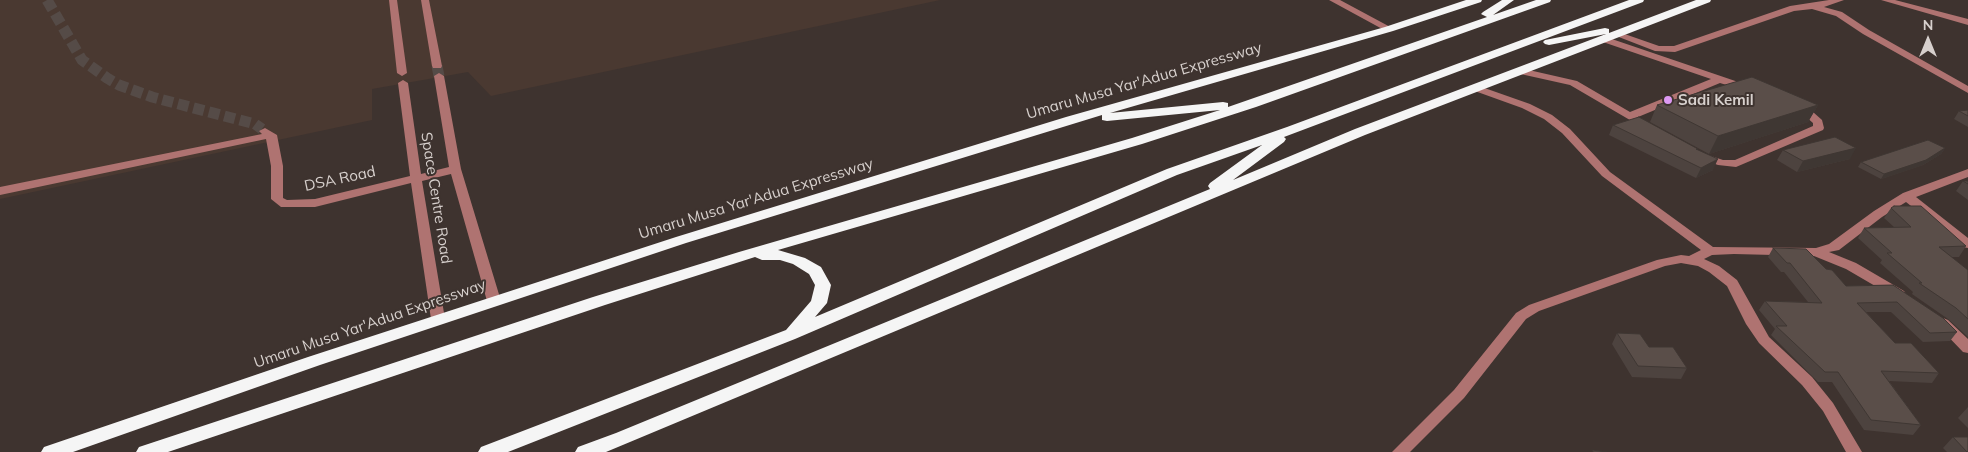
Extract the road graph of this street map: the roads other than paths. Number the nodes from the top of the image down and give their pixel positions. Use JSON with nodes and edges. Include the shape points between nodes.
{"nodes":[{"id":1,"x":393,"y":0,"type":"edge"},
{"id":2,"x":425,"y":0,"type":"edge"},
{"id":3,"x":1333,"y":0,"type":"edge"},
{"id":4,"x":1477,"y":0,"type":"edge"},
{"id":5,"x":1509,"y":0,"type":"edge"},
{"id":6,"x":1546,"y":0,"type":"edge"},
{"id":7,"x":1639,"y":0,"type":"edge"},
{"id":8,"x":1706,"y":0,"type":"edge"},
{"id":9,"x":1840,"y":0,"type":"edge"},
{"id":10,"x":1885,"y":0,"type":"edge"},
{"id":11,"x":1812,"y":6,"type":"junction"},
{"id":12,"x":1968,"y":22,"type":"edge"},
{"id":13,"x":1644,"y":23,"type":"junction"},
{"id":14,"x":1467,"y":27,"type":"junction"},
{"id":15,"x":1389,"y":29,"type":"junction"},
{"id":16,"x":1610,"y":37,"type":"junction"},
{"id":17,"x":1506,"y":50,"type":"junction"},
{"id":18,"x":1520,"y":71,"type":"junction"},
{"id":19,"x":1720,"y":80,"type":"junction"},
{"id":20,"x":1476,"y":88,"type":"junction"},
{"id":21,"x":1968,"y":90,"type":"edge"},
{"id":22,"x":1759,"y":93,"type":"edge"},
{"id":23,"x":1252,"y":104,"type":"junction"},
{"id":24,"x":1784,"y":104,"type":"edge"},
{"id":25,"x":1630,"y":116,"type":"junction"},
{"id":26,"x":1071,"y":120,"type":"junction"},
{"id":27,"x":1292,"y":130,"type":"junction"},
{"id":28,"x":1660,"y":134,"type":"edge"},
{"id":29,"x":1692,"y":152,"type":"edge"},
{"id":30,"x":455,"y":169,"type":"junction"},
{"id":31,"x":1968,"y":173,"type":"edge"},
{"id":32,"x":416,"y":179,"type":"junction"},
{"id":33,"x":0,"y":191,"type":"edge"},
{"id":34,"x":1907,"y":196,"type":"junction"},
{"id":35,"x":1193,"y":202,"type":"junction"},
{"id":36,"x":1968,"y":244,"type":"edge"},
{"id":37,"x":1710,"y":251,"type":"junction"},
{"id":38,"x":1816,"y":252,"type":"junction"},
{"id":39,"x":744,"y":256,"type":"junction"},
{"id":40,"x":1692,"y":260,"type":"junction"},
{"id":41,"x":1909,"y":300,"type":"edge"},
{"id":42,"x":494,"y":301,"type":"junction"},
{"id":43,"x":1931,"y":315,"type":"edge"},
{"id":44,"x":438,"y":319,"type":"junction"},
{"id":45,"x":789,"y":335,"type":"junction"},
{"id":46,"x":1968,"y":348,"type":"edge"},
{"id":47,"x":178,"y":441,"type":"junction"},
{"id":48,"x":51,"y":452,"type":"edge"},
{"id":49,"x":146,"y":452,"type":"edge"},
{"id":50,"x":160,"y":452,"type":"edge"},
{"id":51,"x":488,"y":452,"type":"edge"},
{"id":52,"x":586,"y":452,"type":"edge"},
{"id":53,"x":1400,"y":452,"type":"edge"},
{"id":54,"x":1854,"y":452,"type":"edge"}],
"edges":[{"from":1,"to":32,"type":"street","name":"Space Centre Road"},
{"from":2,"to":30,"type":"street","name":"Space Centre Road"},
{"from":3,"to":15,"type":"street"},
{"from":4,"to":15,"type":"highway","name":"Umaru Musa Yar'Adua Expressway"},
{"from":5,"to":14,"type":"highway"},
{"from":6,"to":14,"type":"highway"},
{"from":7,"to":17,"type":"highway"},
{"from":8,"to":13,"type":"highway"},
{"from":9,"to":11,"type":"street"},
{"from":10,"to":12,"type":"street"},
{"from":11,"to":16,"type":"street","via":[[1793,8],[1675,49],[1658,49]]},
{"from":11,"to":21,"type":"street","via":[[1839,14]]},
{"from":13,"to":16,"type":"highway"},
{"from":13,"to":17,"type":"highway"},
{"from":14,"to":23,"type":"highway"},
{"from":15,"to":26,"type":"highway","name":"Umaru Musa Yar'Adua Expressway"},
{"from":16,"to":18,"type":"highway"},
{"from":16,"to":19,"type":"street"},
{"from":17,"to":27,"type":"highway"},
{"from":18,"to":20,"type":"highway"},
{"from":18,"to":25,"type":"street","via":[[1586,89]]},
{"from":19,"to":22,"type":"street"},
{"from":19,"to":25,"type":"street"},
{"from":20,"to":35,"type":"highway","via":[[1360,132]]},
{"from":20,"to":37,"type":"street","via":[[1548,117],[1566,131],[1606,174]]},
{"from":23,"to":26,"type":"highway"},
{"from":23,"to":39,"type":"highway"},
{"from":24,"to":29,"type":"street","via":[[1809,114],[1820,128],[1736,164],[1722,163]]},
{"from":25,"to":28,"type":"street"},
{"from":26,"to":42,"type":"highway","name":"Umaru Musa Yar'Adua Expressway"},
{"from":27,"to":35,"type":"highway"},
{"from":27,"to":45,"type":"highway","via":[[1172,172]]},
{"from":30,"to":32,"type":"street","name":"DSA Road"},
{"from":30,"to":42,"type":"street","name":"Space Centre Road"},
{"from":31,"to":34,"type":"street"},
{"from":32,"to":33,"type":"street","name":"DSA Road","via":[[316,203],[285,204],[277,199],[277,166],[267,132]]},
{"from":32,"to":44,"type":"street","name":"Space Centre Road"},
{"from":34,"to":36,"type":"street"},
{"from":34,"to":38,"type":"street","via":[[1834,247]]},
{"from":35,"to":52,"type":"highway"},
{"from":37,"to":38,"type":"street"},
{"from":37,"to":40,"type":"street"},
{"from":38,"to":41,"type":"street","via":[[1868,275]]},
{"from":39,"to":45,"type":"highway","via":[[781,255],[815,270],[823,285],[819,304]]},
{"from":39,"to":47,"type":"highway"},
{"from":40,"to":53,"type":"street","via":[[1662,263],[1534,308],[1522,316],[1458,394]]},
{"from":40,"to":54,"type":"street","via":[[1714,269],[1732,283],[1759,332],[1828,407]]},
{"from":42,"to":44,"type":"highway","name":"Umaru Musa Yar'Adua Expressway"},
{"from":43,"to":46,"type":"street"},
{"from":44,"to":48,"type":"highway","name":"Umaru Musa Yar'Adua Expressway"},
{"from":45,"to":51,"type":"highway"},
{"from":47,"to":49,"type":"highway"},
{"from":47,"to":50,"type":"highway"}]}
